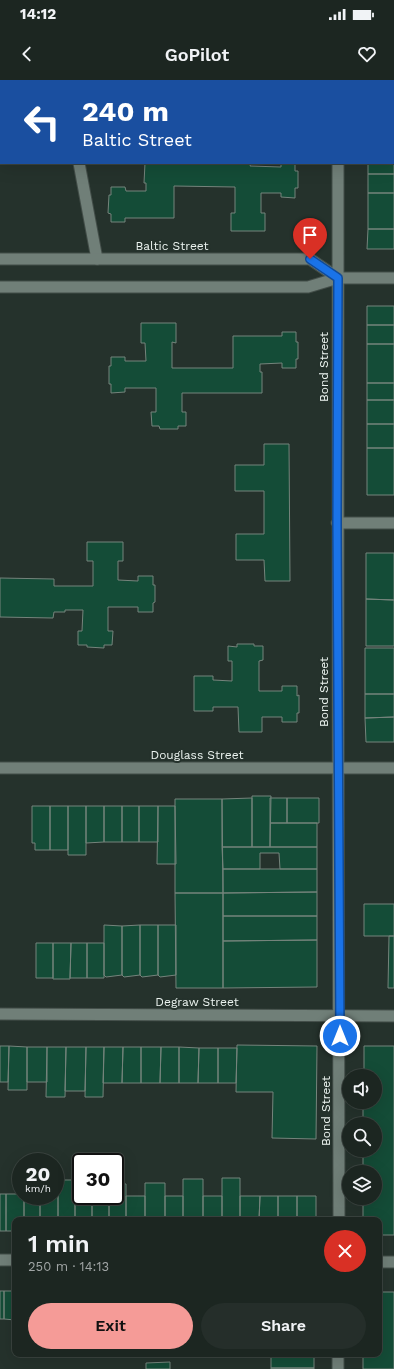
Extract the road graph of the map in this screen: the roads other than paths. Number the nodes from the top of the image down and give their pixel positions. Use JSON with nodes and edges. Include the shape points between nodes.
{"nodes":[{"id":1,"x":79,"y":164,"type":"edge"},
{"id":2,"x":338,"y":164,"type":"edge"},
{"id":3,"x":0,"y":259,"type":"edge"},
{"id":4,"x":97,"y":259,"type":"junction"},
{"id":5,"x":338,"y":278,"type":"junction"},
{"id":6,"x":394,"y":278,"type":"edge"},
{"id":7,"x":0,"y":287,"type":"edge"},
{"id":8,"x":337,"y":523,"type":"junction"},
{"id":9,"x":394,"y":523,"type":"edge"},
{"id":10,"x":0,"y":768,"type":"edge"},
{"id":11,"x":338,"y":768,"type":"junction"},
{"id":12,"x":394,"y":768,"type":"edge"},
{"id":13,"x":0,"y":1014,"type":"edge"},
{"id":14,"x":340,"y":1016,"type":"junction"},
{"id":15,"x":394,"y":1016,"type":"edge"},
{"id":16,"x":339,"y":1217,"type":"edge"},
{"id":17,"x":0,"y":1260,"type":"edge"},
{"id":18,"x":12,"y":1260,"type":"edge"},
{"id":19,"x":382,"y":1262,"type":"edge"},
{"id":20,"x":394,"y":1262,"type":"edge"},
{"id":21,"x":338,"y":1357,"type":"edge"},
{"id":22,"x":338,"y":1369,"type":"edge"}],
"edges":[{"from":1,"to":4,"type":"street"},
{"from":2,"to":5,"type":"street","name":"Bond Street"},
{"from":3,"to":4,"type":"street","name":"Baltic Street"},
{"from":4,"to":5,"type":"street","name":"Baltic Street","via":[[310,259]]},
{"from":5,"to":6,"type":"street"},
{"from":5,"to":7,"type":"street","via":[[308,287]]},
{"from":5,"to":8,"type":"street","name":"Bond Street"},
{"from":8,"to":9,"type":"street"},
{"from":8,"to":11,"type":"street","name":"Bond Street"},
{"from":10,"to":11,"type":"street","name":"Douglass Street"},
{"from":11,"to":12,"type":"street","name":"Douglass Street"},
{"from":11,"to":14,"type":"street","name":"Bond Street"},
{"from":13,"to":14,"type":"street","name":"Degraw Street"},
{"from":14,"to":15,"type":"street","name":"Degraw Street"},
{"from":14,"to":16,"type":"street","name":"Bond Street"},
{"from":17,"to":18,"type":"street"},
{"from":19,"to":20,"type":"street"},
{"from":21,"to":22,"type":"street"}]}
